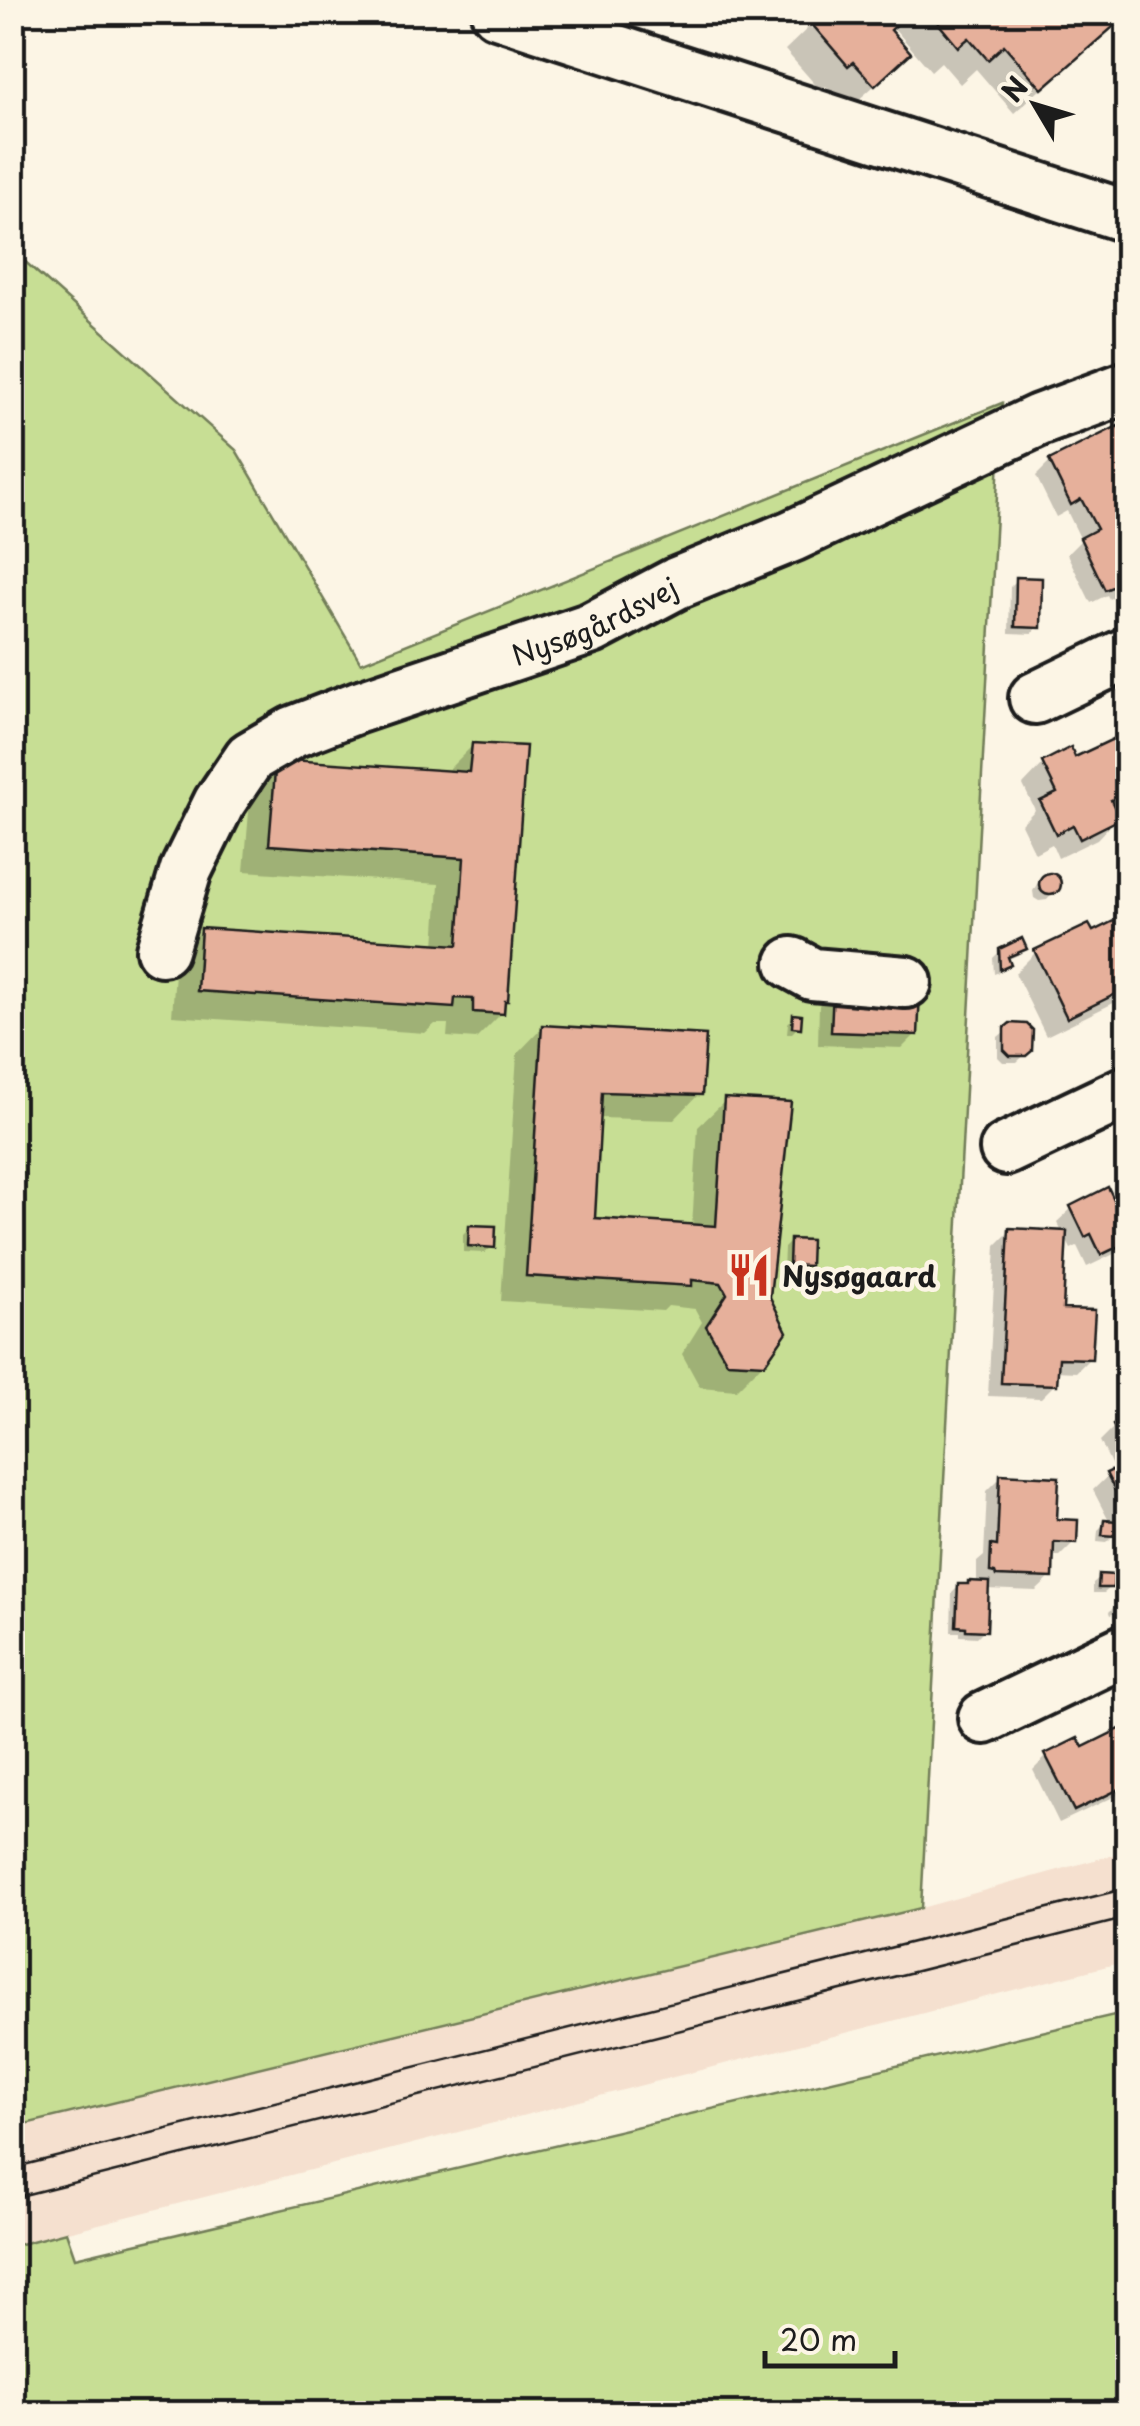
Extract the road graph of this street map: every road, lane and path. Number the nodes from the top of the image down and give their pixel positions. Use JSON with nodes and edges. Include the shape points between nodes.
{"nodes":[{"id":1,"x":496,"y":12,"type":"edge"},
{"id":2,"x":1128,"y":217,"type":"edge"},
{"id":3,"x":1128,"y":387,"type":"edge"},
{"id":4,"x":1128,"y":653,"type":"edge"},
{"id":5,"x":1035,"y":698,"type":"dead end"},
{"id":6,"x":162,"y":950,"type":"dead end"},
{"id":7,"x":792,"y":963,"type":"dead end"},
{"id":8,"x":906,"y":982,"type":"dead end"},
{"id":9,"x":1128,"y":1091,"type":"edge"},
{"id":10,"x":1006,"y":1148,"type":"dead end"},
{"id":11,"x":1128,"y":1648,"type":"edge"},
{"id":12,"x":984,"y":1718,"type":"dead end"}],
"edges":[{"from":1,"to":2,"type":"street"},
{"from":3,"to":6,"type":"street","name":"Nysøgårdsvej","via":[[1039,420],[592,628],[358,707],[250,757],[186,870]]},
{"from":4,"to":5,"type":"street"},
{"from":7,"to":8,"type":"street","via":[[812,974]]},
{"from":9,"to":10,"type":"street"},
{"from":11,"to":12,"type":"street"}]}
